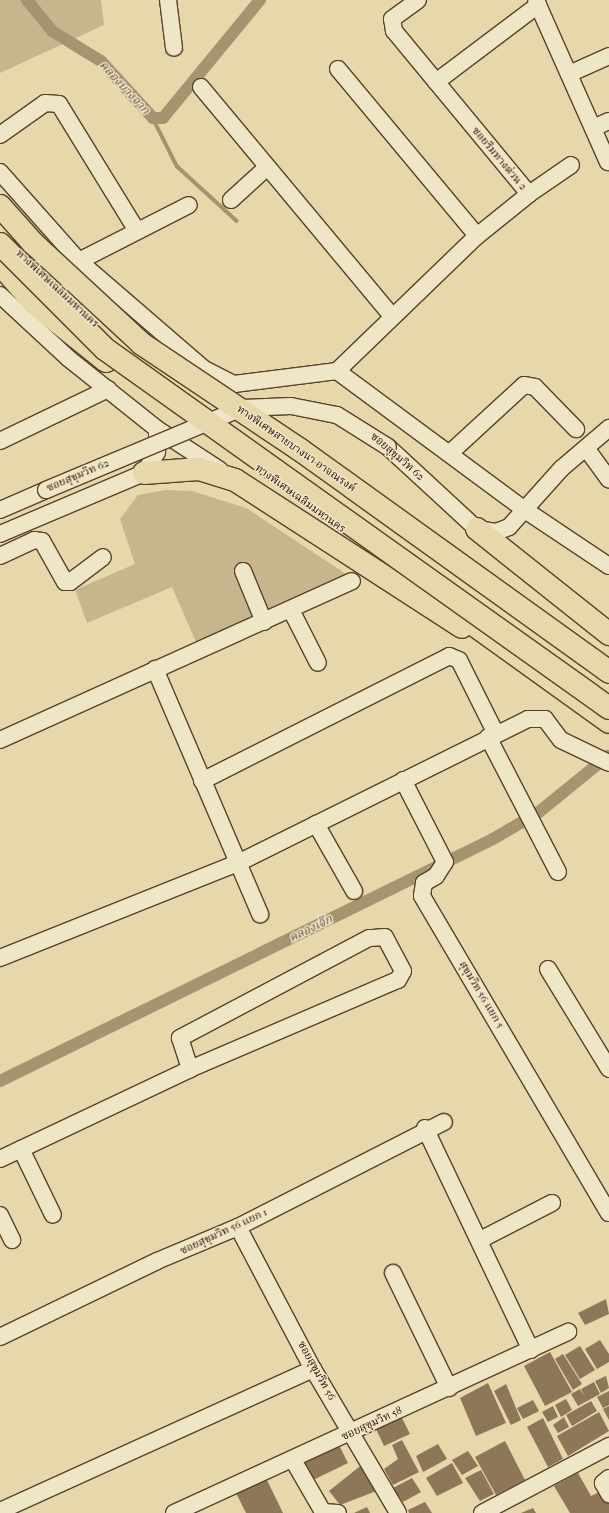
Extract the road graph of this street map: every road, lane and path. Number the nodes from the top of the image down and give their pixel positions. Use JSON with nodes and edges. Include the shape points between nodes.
{"nodes":[{"id":1,"x":168,"y":0,"type":"edge"},
{"id":2,"x":418,"y":0,"type":"edge"},
{"id":3,"x":537,"y":3,"type":"edge"},
{"id":4,"x":174,"y":48,"type":"dead end"},
{"id":5,"x":609,"y":56,"type":"edge"},
{"id":6,"x":338,"y":69,"type":"dead end"},
{"id":7,"x":569,"y":74,"type":"junction"},
{"id":8,"x":436,"y":82,"type":"junction"},
{"id":9,"x":201,"y":87,"type":"dead end"},
{"id":10,"x":609,"y":121,"type":"edge"},
{"id":11,"x":593,"y":128,"type":"junction"},
{"id":12,"x":0,"y":135,"type":"edge"},
{"id":13,"x":608,"y":162,"type":"edge"},
{"id":14,"x":571,"y":165,"type":"dead end"},
{"id":15,"x":266,"y":168,"type":"junction"},
{"id":16,"x":0,"y":172,"type":"edge"},
{"id":17,"x":529,"y":194,"type":"junction"},
{"id":18,"x":231,"y":200,"type":"dead end"},
{"id":19,"x":0,"y":206,"type":"edge"},
{"id":20,"x":189,"y":206,"type":"dead end"},
{"id":21,"x":136,"y":229,"type":"junction"},
{"id":22,"x":0,"y":234,"type":"edge"},
{"id":23,"x":477,"y":236,"type":"junction"},
{"id":24,"x":0,"y":244,"type":"edge"},
{"id":25,"x":79,"y":261,"type":"junction"},
{"id":26,"x":0,"y":264,"type":"edge"},
{"id":27,"x":0,"y":295,"type":"edge"},
{"id":28,"x":392,"y":316,"type":"junction"},
{"id":29,"x":337,"y":371,"type":"junction"},
{"id":30,"x":108,"y":389,"type":"junction"},
{"id":31,"x":609,"y":428,"type":"edge"},
{"id":32,"x":157,"y":429,"type":"junction"},
{"id":33,"x":576,"y":429,"type":"dead end"},
{"id":34,"x":0,"y":441,"type":"edge"},
{"id":35,"x":586,"y":448,"type":"junction"},
{"id":36,"x":450,"y":453,"type":"junction"},
{"id":37,"x":144,"y":473,"type":"junction"},
{"id":38,"x":235,"y":480,"type":"junction"},
{"id":39,"x":609,"y":480,"type":"edge"},
{"id":40,"x":0,"y":510,"type":"edge"},
{"id":41,"x":525,"y":510,"type":"junction"},
{"id":42,"x":476,"y":529,"type":"junction"},
{"id":43,"x":0,"y":534,"type":"edge"},
{"id":44,"x":0,"y":556,"type":"edge"},
{"id":45,"x":104,"y":557,"type":"dead end"},
{"id":46,"x":609,"y":566,"type":"edge"},
{"id":47,"x":243,"y":571,"type":"dead end"},
{"id":48,"x":352,"y":581,"type":"dead end"},
{"id":49,"x":291,"y":610,"type":"junction"},
{"id":50,"x":264,"y":622,"type":"junction"},
{"id":51,"x":609,"y":634,"type":"edge"},
{"id":52,"x":318,"y":663,"type":"dead end"},
{"id":53,"x":155,"y":669,"type":"junction"},
{"id":54,"x":536,"y":670,"type":"junction"},
{"id":55,"x":609,"y":672,"type":"edge"},
{"id":56,"x":609,"y":684,"type":"edge"},
{"id":57,"x":609,"y":708,"type":"edge"},
{"id":58,"x":609,"y":722,"type":"edge"},
{"id":59,"x":492,"y":736,"type":"junction"},
{"id":60,"x":0,"y":740,"type":"edge"},
{"id":61,"x":609,"y":764,"type":"edge"},
{"id":62,"x":402,"y":780,"type":"junction"},
{"id":63,"x":202,"y":781,"type":"junction"},
{"id":64,"x":316,"y":824,"type":"junction"},
{"id":65,"x":238,"y":863,"type":"junction"},
{"id":66,"x":558,"y":872,"type":"dead end"},
{"id":67,"x":354,"y":891,"type":"dead end"},
{"id":68,"x":260,"y":914,"type":"dead end"},
{"id":69,"x":0,"y":958,"type":"edge"},
{"id":70,"x":548,"y":969,"type":"dead end"},
{"id":71,"x":190,"y":1069,"type":"junction"},
{"id":72,"x":609,"y":1069,"type":"edge"},
{"id":73,"x":444,"y":1122,"type":"dead end"},
{"id":74,"x":425,"y":1128,"type":"junction"},
{"id":75,"x":20,"y":1149,"type":"junction"},
{"id":76,"x":0,"y":1159,"type":"edge"},
{"id":77,"x":552,"y":1203,"type":"dead end"},
{"id":78,"x":608,"y":1211,"type":"edge"},
{"id":79,"x":0,"y":1215,"type":"edge"},
{"id":80,"x":53,"y":1215,"type":"dead end"},
{"id":81,"x":238,"y":1227,"type":"junction"},
{"id":82,"x":12,"y":1240,"type":"dead end"},
{"id":83,"x":480,"y":1240,"type":"junction"},
{"id":84,"x":393,"y":1273,"type":"dead end"},
{"id":85,"x":568,"y":1332,"type":"dead end"},
{"id":86,"x":0,"y":1337,"type":"edge"},
{"id":87,"x":531,"y":1350,"type":"junction"},
{"id":88,"x":313,"y":1369,"type":"junction"},
{"id":89,"x":449,"y":1388,"type":"junction"},
{"id":90,"x":352,"y":1434,"type":"junction"},
{"id":91,"x":609,"y":1446,"type":"edge"},
{"id":92,"x":294,"y":1460,"type":"junction"},
{"id":93,"x":609,"y":1478,"type":"edge"},
{"id":94,"x":609,"y":1494,"type":"edge"},
{"id":95,"x":0,"y":1511,"type":"edge"},
{"id":96,"x":174,"y":1513,"type":"edge"},
{"id":97,"x":338,"y":1513,"type":"edge"},
{"id":98,"x":398,"y":1513,"type":"edge"},
{"id":99,"x":482,"y":1513,"type":"edge"}],
"edges":[{"from":1,"to":4,"type":"street"},
{"from":2,"to":8,"type":"street","name":"ซอยริมทางด่วน 2","via":[[392,19],[391,26]]},
{"from":3,"to":7,"type":"street"},
{"from":3,"to":8,"type":"street"},
{"from":5,"to":7,"type":"street"},
{"from":6,"to":23,"type":"street"},
{"from":7,"to":11,"type":"street"},
{"from":8,"to":17,"type":"street","name":"ซอยริมทางด่วน 2"},
{"from":9,"to":15,"type":"street"},
{"from":10,"to":11,"type":"street"},
{"from":11,"to":13,"type":"street"},
{"from":12,"to":21,"type":"street","via":[[45,103],[59,104]]},
{"from":14,"to":17,"type":"street"},
{"from":15,"to":18,"type":"street"},
{"from":15,"to":28,"type":"street"},
{"from":16,"to":25,"type":"street"},
{"from":17,"to":23,"type":"street","name":"ซอยริมทางด่วน 2"},
{"from":19,"to":55,"type":"highway","name":"ทางพิเศษสายบางนา-อาจณรงค์","bridge":true,"via":[[39,248],[142,344],[299,449]]},
{"from":20,"to":21,"type":"street"},
{"from":21,"to":25,"type":"street"},
{"from":22,"to":56,"type":"highway","name":"ทางพิเศษเฉลิมมหานคร","via":[[106,334]]},
{"from":23,"to":28,"type":"street","name":"ซอยริมทางด่วน 2"},
{"from":24,"to":57,"type":"highway","bridge":true,"via":[[106,349]]},
{"from":25,"to":29,"type":"street","via":[[204,369],[234,384]]},
{"from":26,"to":54,"type":"highway","name":"ทางพิเศษเฉลิมมหานคร","via":[[35,304],[101,357]]},
{"from":27,"to":30,"type":"street"},
{"from":28,"to":29,"type":"street","name":"ซอยริมทางด่วน 2"},
{"from":29,"to":36,"type":"street"},
{"from":30,"to":32,"type":"street"},
{"from":30,"to":34,"type":"street"},
{"from":31,"to":35,"type":"street"},
{"from":32,"to":37,"type":"street","via":[[157,452]]},
{"from":32,"to":38,"type":"street"},
{"from":33,"to":36,"type":"street","via":[[535,387],[524,385]]},
{"from":35,"to":39,"type":"street"},
{"from":35,"to":41,"type":"street"},
{"from":36,"to":41,"type":"street"},
{"from":37,"to":38,"type":"highway","via":[[199,468]]},
{"from":37,"to":43,"type":"street"},
{"from":38,"to":54,"type":"highway"},
{"from":40,"to":42,"type":"street","name":"ซอยสุขุมวิท 62","bridge":true,"via":[[242,408],[291,406],[337,416],[388,447]]},
{"from":41,"to":42,"type":"street","via":[[509,527],[496,532]]},
{"from":41,"to":46,"type":"street"},
{"from":42,"to":51,"type":"highway"},
{"from":44,"to":45,"type":"street","via":[[34,540],[42,541],[65,582],[75,580]]},
{"from":47,"to":50,"type":"street"},
{"from":48,"to":49,"type":"street"},
{"from":49,"to":50,"type":"street"},
{"from":49,"to":52,"type":"street"},
{"from":50,"to":53,"type":"street"},
{"from":53,"to":60,"type":"street"},
{"from":53,"to":63,"type":"street"},
{"from":54,"to":58,"type":"highway","name":"ทางพิเศษเฉลิมมหานคร"},
{"from":59,"to":61,"type":"street","via":[[538,718],[545,719],[562,740]]},
{"from":59,"to":62,"type":"street"},
{"from":59,"to":63,"type":"street","via":[[459,660],[449,656]]},
{"from":59,"to":66,"type":"street","via":[[521,804]]},
{"from":62,"to":64,"type":"street"},
{"from":62,"to":78,"type":"street","name":"สุขุมวิท 56 แยก 5","via":[[445,862],[436,876],[424,884],[422,896]]},
{"from":63,"to":65,"type":"street"},
{"from":64,"to":65,"type":"street"},
{"from":64,"to":67,"type":"street"},
{"from":65,"to":68,"type":"street"},
{"from":65,"to":69,"type":"street"},
{"from":70,"to":72,"type":"street"},
{"from":71,"to":71,"type":"street","via":[[398,980],[403,971],[385,937],[370,938],[180,1038]]},
{"from":71,"to":75,"type":"street"},
{"from":73,"to":74,"type":"street","name":"ซอยสุขุมวิท 56 แยก 1"},
{"from":74,"to":81,"type":"street","name":"ซอยสุขุมวิท 56 แยก 1"},
{"from":74,"to":83,"type":"street"},
{"from":75,"to":76,"type":"street"},
{"from":75,"to":80,"type":"street"},
{"from":77,"to":83,"type":"street"},
{"from":79,"to":82,"type":"street"},
{"from":81,"to":86,"type":"street","name":"ซอยสุขุมวิท 56 แยก 1","via":[[157,1262]]},
{"from":81,"to":88,"type":"street","name":"ซอยสุขุมวิท 56"},
{"from":83,"to":87,"type":"street"},
{"from":84,"to":89,"type":"street"},
{"from":85,"to":87,"type":"street","name":"ซอยสุขุมวิท 58"},
{"from":87,"to":89,"type":"street","name":"ซอยสุขุมวิท 58"},
{"from":88,"to":90,"type":"street","name":"ซอยสุขุมวิท 56"},
{"from":88,"to":95,"type":"street"},
{"from":89,"to":90,"type":"street","name":"ซอยสุขุมวิท 58"},
{"from":90,"to":92,"type":"street","name":"ซอยสุขุมวิท 58"},
{"from":90,"to":98,"type":"street","name":"ซอยสุขุมวิท 56"},
{"from":91,"to":99,"type":"street"},
{"from":92,"to":96,"type":"street","name":"ซอยสุขุมวิท 58"},
{"from":92,"to":97,"type":"street","via":[[323,1512]]},
{"from":93,"to":94,"type":"street","via":[[604,1483]]}]}
